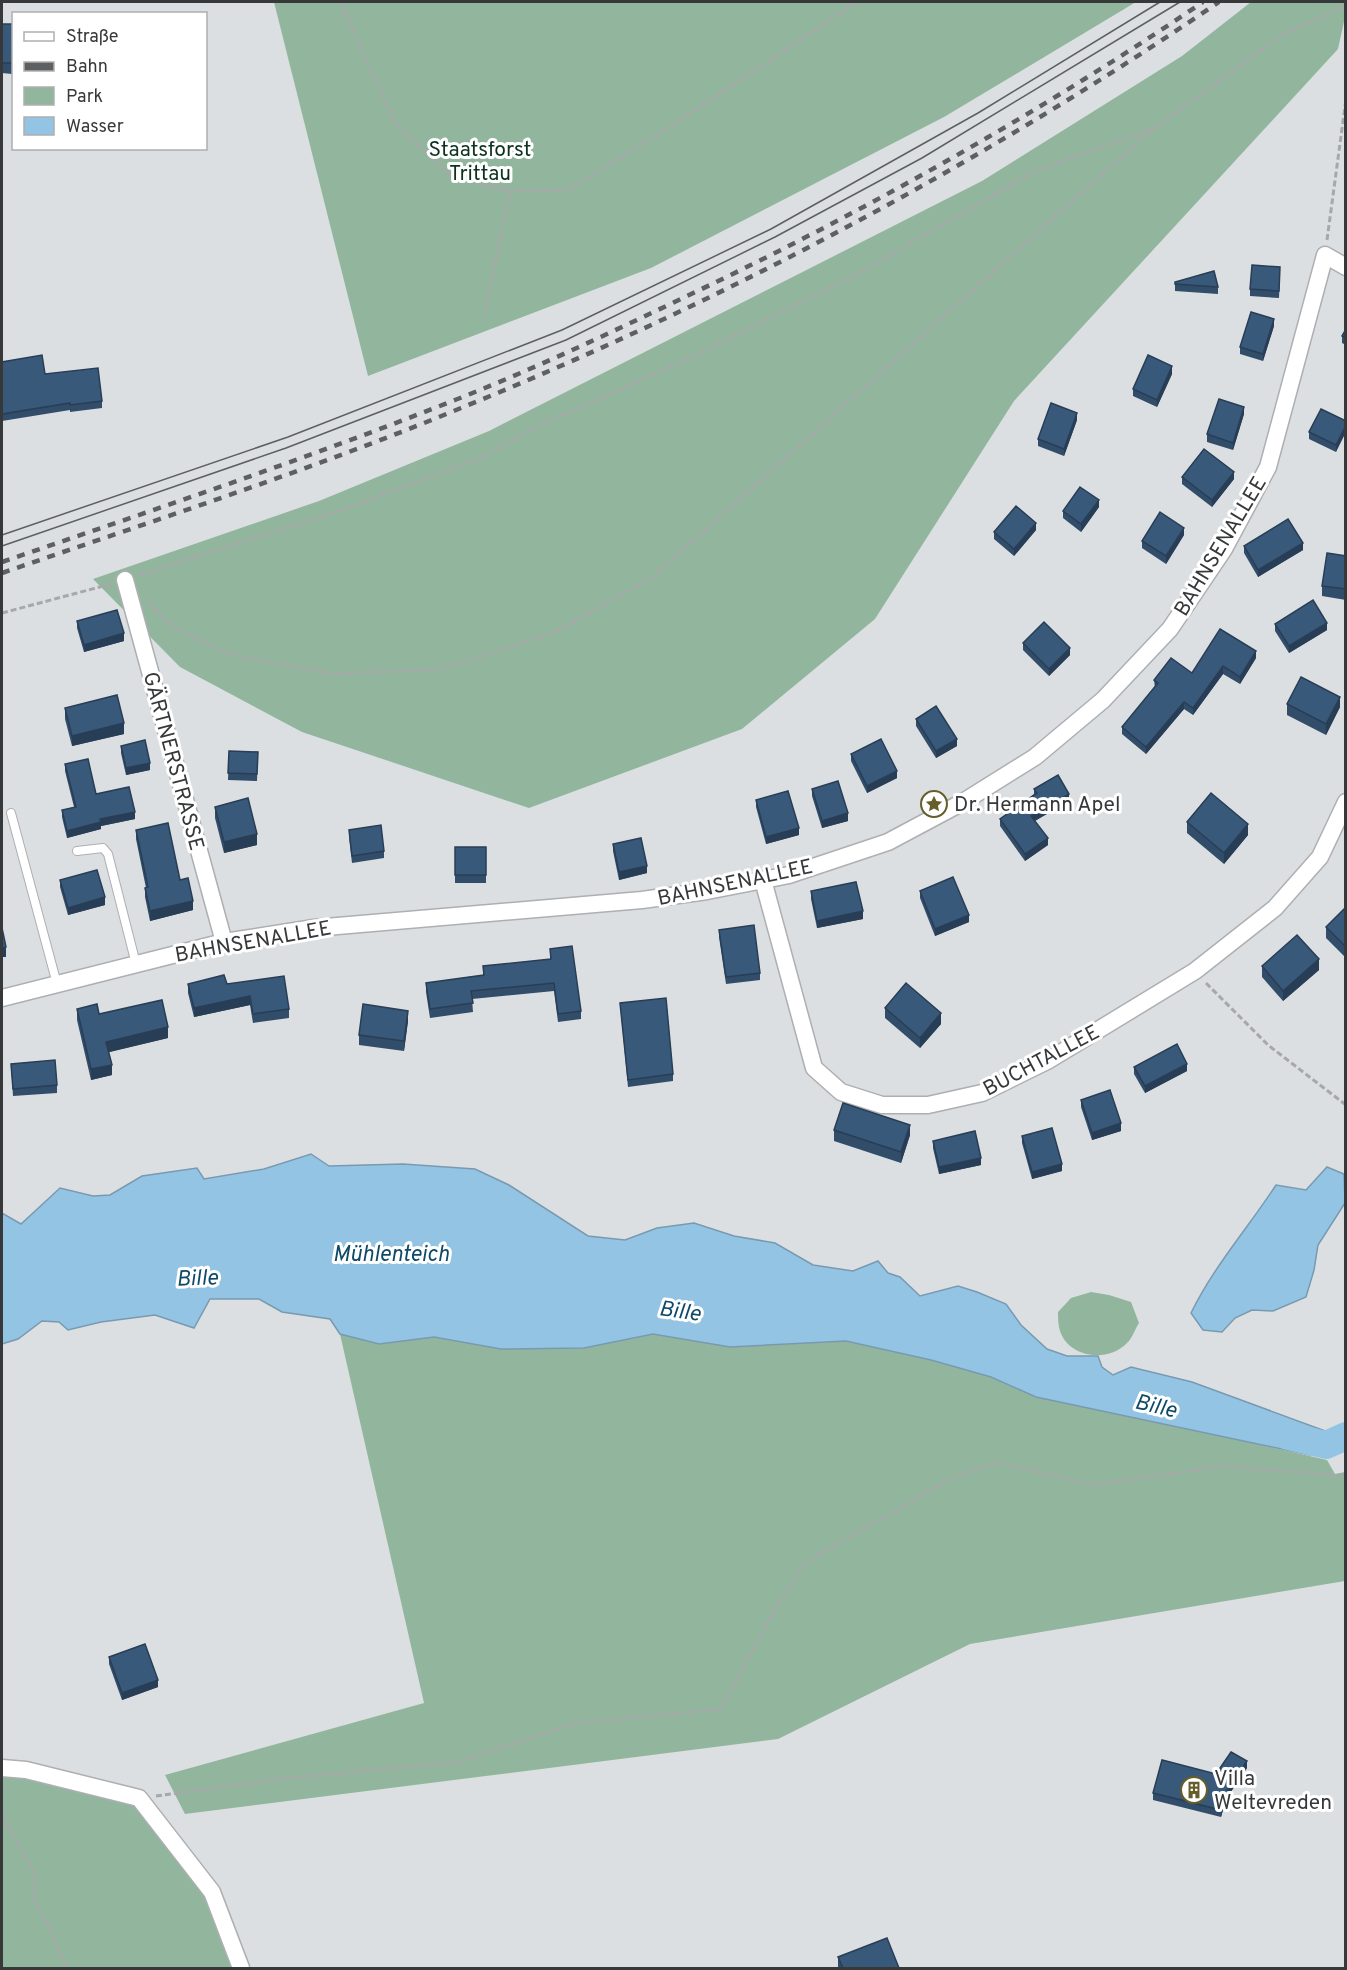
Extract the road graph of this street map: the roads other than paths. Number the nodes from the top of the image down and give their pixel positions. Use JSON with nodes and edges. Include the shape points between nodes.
{"nodes":[{"id":1,"x":1346,"y":267,"type":"edge"},
{"id":2,"x":125,"y":580,"type":"road end"},
{"id":3,"x":1346,"y":802,"type":"edge"},
{"id":4,"x":11,"y":813,"type":"dead end"},
{"id":5,"x":77,"y":851,"type":"dead end"},
{"id":6,"x":764,"y":880,"type":"junction"},
{"id":7,"x":224,"y":942,"type":"junction"},
{"id":8,"x":136,"y":964,"type":"junction"},
{"id":9,"x":57,"y":984,"type":"junction"},
{"id":10,"x":2,"y":998,"type":"edge"},
{"id":11,"x":2,"y":1768,"type":"edge"},
{"id":12,"x":241,"y":1968,"type":"edge"}],
"edges":[{"from":1,"to":6,"type":"street","name":"BAHNSENALLEE","via":[[1325,255],[1268,467],[1224,549],[1170,629],[1103,700],[1035,757],[888,842]]},
{"from":2,"to":7,"type":"street","name":"GÄRTNERSTRASSE"},
{"from":3,"to":6,"type":"street","name":"BUCHTALLEE","via":[[1320,856],[1275,908],[1194,971],[1049,1060],[982,1093],[928,1105],[882,1105],[841,1092],[814,1068]]},
{"from":4,"to":9,"type":"lane"},
{"from":5,"to":8,"type":"lane","via":[[98,847],[108,854]]},
{"from":6,"to":7,"type":"street","name":"BAHNSENALLEE","via":[[642,900],[314,928]]},
{"from":7,"to":8,"type":"street","name":"BAHNSENALLEE"},
{"from":8,"to":9,"type":"street","name":"BAHNSENALLEE"},
{"from":9,"to":10,"type":"street","name":"BAHNSENALLEE"},
{"from":11,"to":12,"type":"street","via":[[26,1770],[139,1798],[212,1892]]}]}
